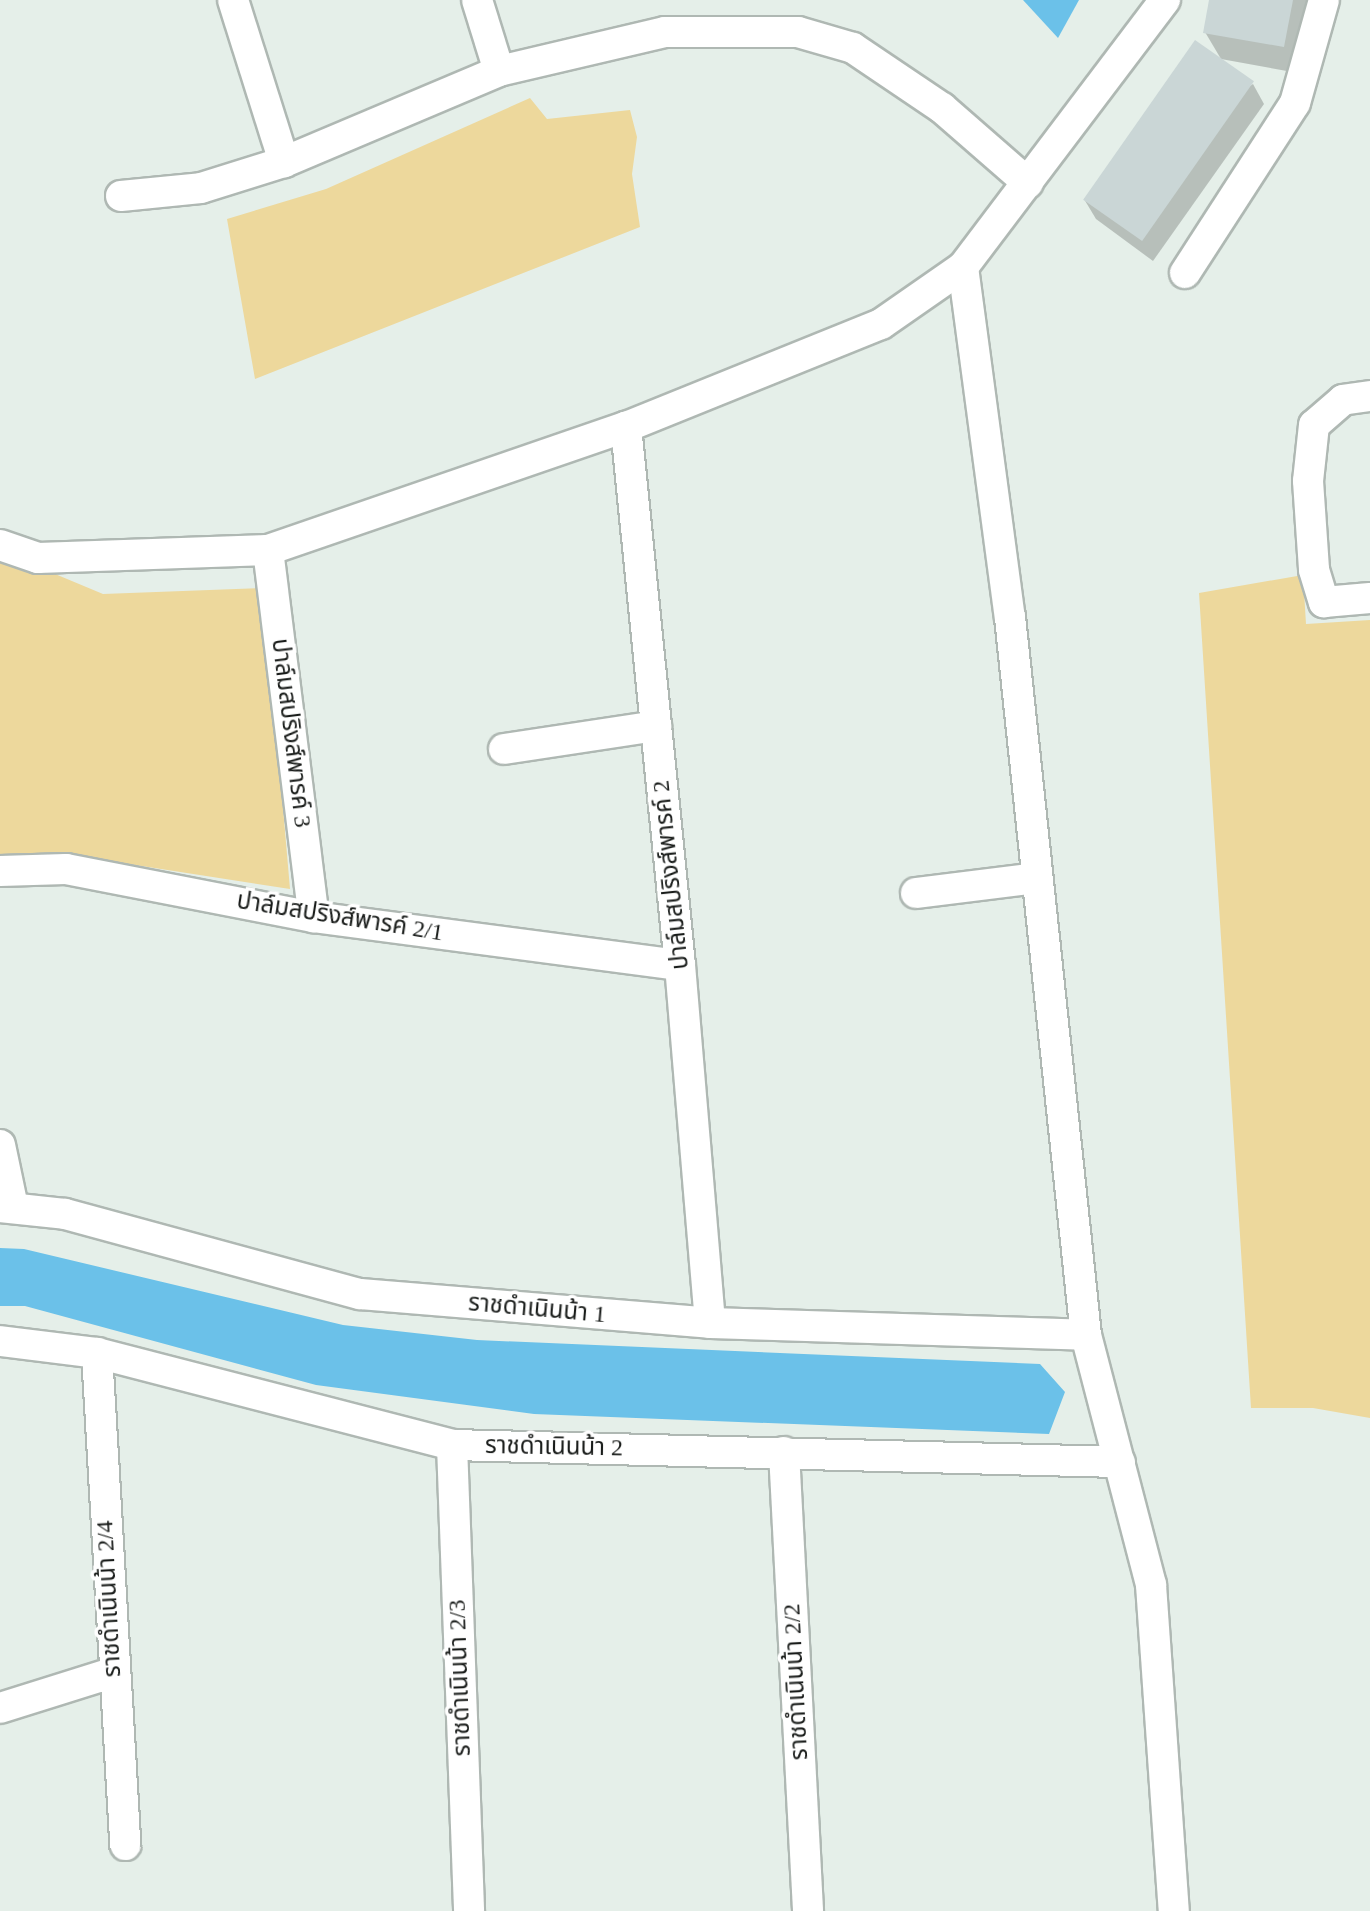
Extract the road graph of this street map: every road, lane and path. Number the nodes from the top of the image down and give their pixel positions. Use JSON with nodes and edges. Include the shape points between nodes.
{"nodes":[{"id":1,"x":233,"y":0,"type":"edge"},
{"id":2,"x":477,"y":0,"type":"edge"},
{"id":3,"x":1165,"y":0,"type":"edge"},
{"id":4,"x":1324,"y":0,"type":"edge"},
{"id":5,"x":499,"y":71,"type":"junction"},
{"id":6,"x":284,"y":162,"type":"junction"},
{"id":7,"x":1028,"y":183,"type":"junction"},
{"id":8,"x":121,"y":196,"type":"dead end"},
{"id":9,"x":963,"y":267,"type":"junction"},
{"id":10,"x":1185,"y":273,"type":"dead end"},
{"id":11,"x":1370,"y":396,"type":"edge"},
{"id":12,"x":626,"y":427,"type":"junction"},
{"id":13,"x":0,"y":545,"type":"edge"},
{"id":14,"x":268,"y":550,"type":"junction"},
{"id":15,"x":1370,"y":598,"type":"edge"},
{"id":16,"x":656,"y":726,"type":"junction"},
{"id":17,"x":504,"y":749,"type":"dead end"},
{"id":18,"x":0,"y":871,"type":"edge"},
{"id":19,"x":1037,"y":878,"type":"junction"},
{"id":20,"x":916,"y":893,"type":"dead end"},
{"id":21,"x":314,"y":917,"type":"junction"},
{"id":22,"x":680,"y":965,"type":"junction"},
{"id":23,"x":0,"y":1145,"type":"edge"},
{"id":24,"x":6,"y":1207,"type":"edge"},
{"id":25,"x":710,"y":1323,"type":"junction"},
{"id":26,"x":1086,"y":1335,"type":"junction"},
{"id":27,"x":0,"y":1341,"type":"edge"},
{"id":28,"x":97,"y":1353,"type":"junction"},
{"id":29,"x":452,"y":1445,"type":"junction"},
{"id":30,"x":784,"y":1452,"type":"junction"},
{"id":31,"x":1120,"y":1462,"type":"junction"},
{"id":32,"x":112,"y":1673,"type":"junction"},
{"id":33,"x":0,"y":1708,"type":"edge"},
{"id":34,"x":125,"y":1845,"type":"dead end"},
{"id":35,"x":469,"y":1911,"type":"edge"},
{"id":36,"x":808,"y":1911,"type":"edge"},
{"id":37,"x":1174,"y":1911,"type":"edge"}],
"edges":[{"from":1,"to":6,"type":"street"},
{"from":2,"to":5,"type":"street"},
{"from":3,"to":7,"type":"street"},
{"from":4,"to":10,"type":"street","via":[[1295,103]]},
{"from":5,"to":6,"type":"street"},
{"from":5,"to":7,"type":"street","via":[[665,32],[798,32],[853,48],[942,108]]},
{"from":6,"to":8,"type":"street","via":[[201,188]]},
{"from":7,"to":9,"type":"street"},
{"from":9,"to":12,"type":"street","via":[[881,324]]},
{"from":9,"to":19,"type":"street"},
{"from":11,"to":15,"type":"street","via":[[1343,400],[1314,425],[1308,481],[1314,570],[1324,602]]},
{"from":12,"to":14,"type":"street"},
{"from":12,"to":16,"type":"street","name":"ปาล์มสปริงส์พารค์ 2"},
{"from":13,"to":14,"type":"street","via":[[38,558]]},
{"from":14,"to":21,"type":"street","name":"ปาล์มสปริงส์พารค์ 3"},
{"from":16,"to":17,"type":"street"},
{"from":16,"to":22,"type":"street","name":"ปาล์มสปริงส์พารค์ 2"},
{"from":18,"to":21,"type":"street","name":"ปาล์มสปริงส์พารค์ 2/1","via":[[66,869]]},
{"from":19,"to":20,"type":"street"},
{"from":19,"to":26,"type":"street"},
{"from":21,"to":22,"type":"street","name":"ปาล์มสปริงส์พารค์ 2/1"},
{"from":22,"to":25,"type":"street","name":"ปาล์มสปริงส์พารค์ 2"},
{"from":23,"to":24,"type":"street"},
{"from":24,"to":25,"type":"street","name":"ราชดำเนินน้า 1","via":[[65,1214],[360,1294]]},
{"from":25,"to":26,"type":"street","name":"ราชดำเนินน้า 1"},
{"from":26,"to":31,"type":"street"},
{"from":27,"to":28,"type":"street","name":"ราชดำเนินน้า 2"},
{"from":28,"to":29,"type":"street","name":"ราชดำเนินน้า 2"},
{"from":28,"to":32,"type":"street","name":"ราชดำเนินน้า 2/4"},
{"from":29,"to":30,"type":"street","name":"ราชดำเนินน้า 2"},
{"from":29,"to":35,"type":"street","name":"ราชดำเนินน้า 2/3"},
{"from":30,"to":31,"type":"street","name":"ราชดำเนินน้า 2"},
{"from":30,"to":36,"type":"street","name":"ราชดำเนินน้า 2/2"},
{"from":31,"to":37,"type":"street","via":[[1151,1585]]},
{"from":32,"to":33,"type":"street"},
{"from":32,"to":34,"type":"street","name":"ราชดำเนินน้า 2/4"}]}
